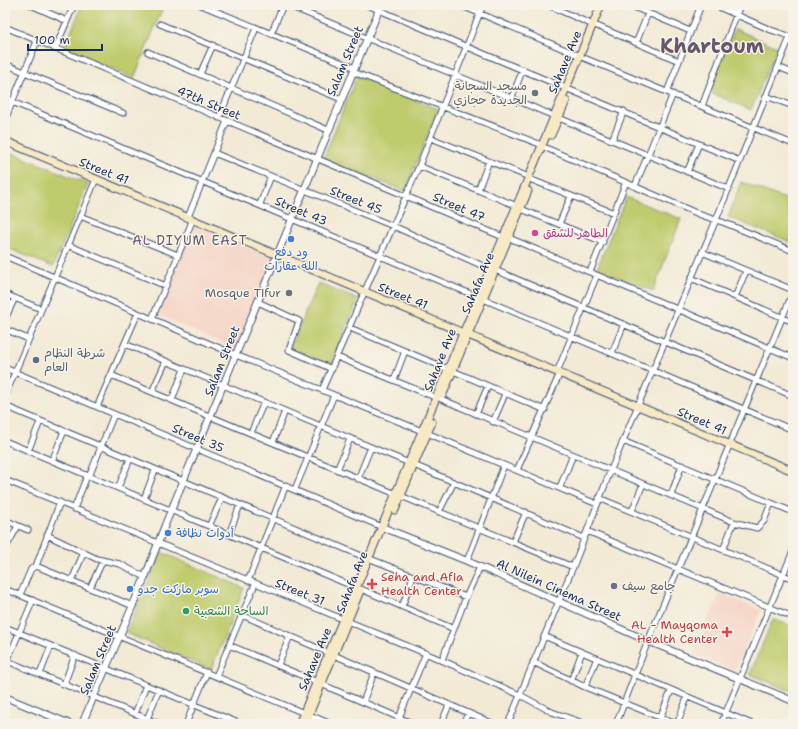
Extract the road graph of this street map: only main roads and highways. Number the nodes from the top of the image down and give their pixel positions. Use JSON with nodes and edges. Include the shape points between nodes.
{"nodes":[{"id":1,"x":601,"y":5,"type":"edge"},
{"id":2,"x":606,"y":5,"type":"edge"},
{"id":3,"x":595,"y":25,"type":"junction"},
{"id":4,"x":5,"y":141,"type":"edge"},
{"id":5,"x":466,"y":333,"type":"junction"},
{"id":6,"x":793,"y":471,"type":"edge"},
{"id":7,"x":306,"y":714,"type":"junction"},
{"id":8,"x":299,"y":724,"type":"edge"},
{"id":9,"x":305,"y":724,"type":"edge"}],
"edges":[{"from":1,"to":3,"type":"main road","name":"Sahave Ave"},
{"from":2,"to":3,"type":"main road"},
{"from":3,"to":5,"type":"main road","name":"Sahave Ave"},
{"from":4,"to":5,"type":"main road","name":"Street 41"},
{"from":5,"to":6,"type":"main road","name":"Street 41"},
{"from":5,"to":7,"type":"main road","name":"Sahave Ave"},
{"from":7,"to":8,"type":"main road","name":"Sahave Ave"},
{"from":7,"to":9,"type":"main road"}]}
